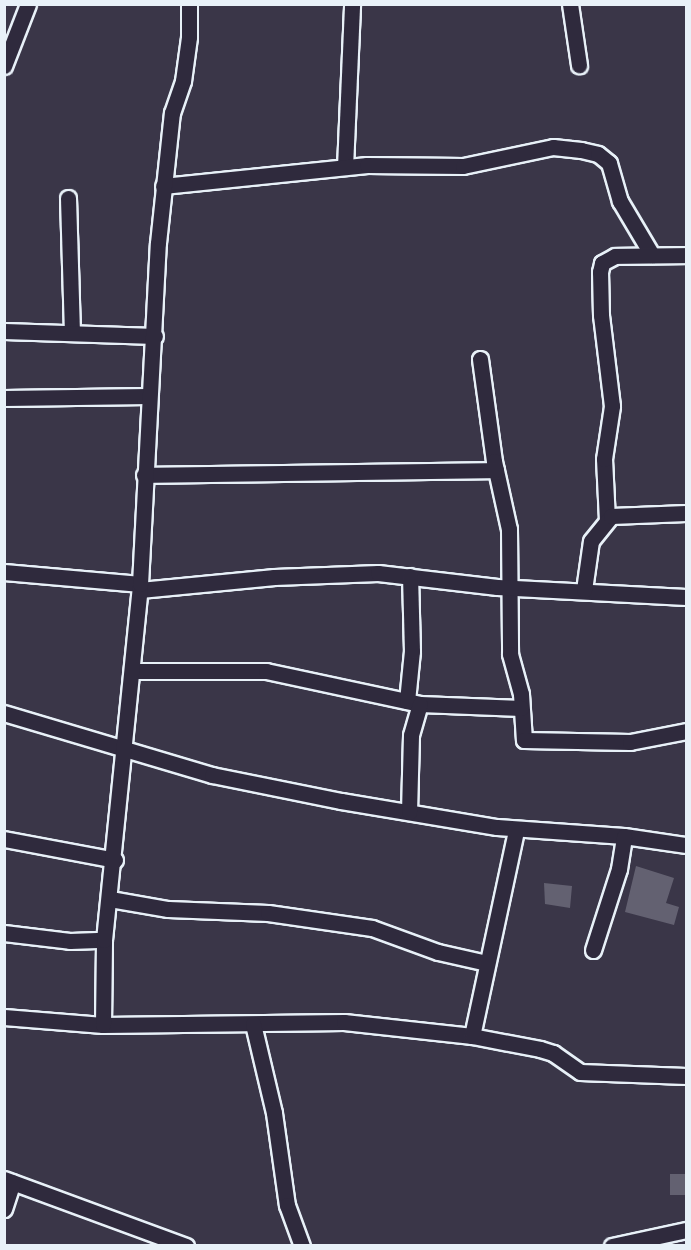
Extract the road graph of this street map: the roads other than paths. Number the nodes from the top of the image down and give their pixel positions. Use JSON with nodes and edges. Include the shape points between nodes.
{"nodes":[{"id":1,"x":28,"y":4,"type":"edge"},
{"id":2,"x":189,"y":4,"type":"edge"},
{"id":3,"x":352,"y":4,"type":"edge"},
{"id":4,"x":570,"y":4,"type":"edge"},
{"id":5,"x":579,"y":65,"type":"dead end"},
{"id":6,"x":4,"y":66,"type":"edge"},
{"id":7,"x":345,"y":167,"type":"junction"},
{"id":8,"x":163,"y":186,"type":"junction"},
{"id":9,"x":68,"y":198,"type":"dead end"},
{"id":10,"x":652,"y":255,"type":"junction"},
{"id":11,"x":687,"y":255,"type":"edge"},
{"id":12,"x":4,"y":331,"type":"edge"},
{"id":13,"x":72,"y":332,"type":"junction"},
{"id":14,"x":155,"y":336,"type":"junction"},
{"id":15,"x":480,"y":359,"type":"dead end"},
{"id":16,"x":148,"y":396,"type":"junction"},
{"id":17,"x":4,"y":398,"type":"edge"},
{"id":18,"x":496,"y":470,"type":"junction"},
{"id":19,"x":144,"y":475,"type":"junction"},
{"id":20,"x":687,"y":513,"type":"edge"},
{"id":21,"x":607,"y":520,"type":"junction"},
{"id":22,"x":4,"y":572,"type":"edge"},
{"id":23,"x":410,"y":576,"type":"junction"},
{"id":24,"x":140,"y":587,"type":"junction"},
{"id":25,"x":512,"y":587,"type":"junction"},
{"id":26,"x":584,"y":590,"type":"junction"},
{"id":27,"x":687,"y":597,"type":"edge"},
{"id":28,"x":133,"y":671,"type":"junction"},
{"id":29,"x":413,"y":702,"type":"junction"},
{"id":30,"x":520,"y":708,"type":"junction"},
{"id":31,"x":4,"y":713,"type":"edge"},
{"id":32,"x":687,"y":731,"type":"edge"},
{"id":33,"x":124,"y":746,"type":"junction"},
{"id":34,"x":409,"y":812,"type":"junction"},
{"id":35,"x":516,"y":830,"type":"junction"},
{"id":36,"x":624,"y":836,"type":"junction"},
{"id":37,"x":4,"y":838,"type":"edge"},
{"id":38,"x":687,"y":845,"type":"edge"},
{"id":39,"x":115,"y":860,"type":"junction"},
{"id":40,"x":110,"y":899,"type":"junction"},
{"id":41,"x":4,"y":933,"type":"edge"},
{"id":42,"x":104,"y":940,"type":"junction"},
{"id":43,"x":593,"y":950,"type":"dead end"},
{"id":44,"x":487,"y":963,"type":"junction"},
{"id":45,"x":4,"y":1017,"type":"edge"},
{"id":46,"x":253,"y":1024,"type":"junction"},
{"id":47,"x":103,"y":1025,"type":"junction"},
{"id":48,"x":472,"y":1036,"type":"junction"},
{"id":49,"x":687,"y":1076,"type":"edge"},
{"id":50,"x":8,"y":1181,"type":"edge"},
{"id":51,"x":4,"y":1209,"type":"edge"},
{"id":52,"x":687,"y":1230,"type":"edge"},
{"id":53,"x":186,"y":1245,"type":"edge"},
{"id":54,"x":302,"y":1245,"type":"edge"},
{"id":55,"x":612,"y":1245,"type":"edge"}],
"edges":[{"from":1,"to":6,"type":"street"},
{"from":2,"to":8,"type":"street","via":[[183,81],[172,113]]},
{"from":3,"to":7,"type":"street"},
{"from":4,"to":5,"type":"street"},
{"from":7,"to":8,"type":"street"},
{"from":7,"to":10,"type":"street","via":[[463,166],[553,147],[598,154],[609,163],[620,201]]},
{"from":8,"to":14,"type":"street"},
{"from":9,"to":13,"type":"street"},
{"from":10,"to":11,"type":"street"},
{"from":10,"to":21,"type":"street","via":[[615,256],[602,263],[600,272],[612,406],[604,459]]},
{"from":12,"to":13,"type":"street"},
{"from":13,"to":14,"type":"street"},
{"from":14,"to":16,"type":"street"},
{"from":15,"to":18,"type":"street"},
{"from":16,"to":17,"type":"street"},
{"from":16,"to":19,"type":"street"},
{"from":18,"to":19,"type":"street"},
{"from":18,"to":25,"type":"street","via":[[509,529]]},
{"from":19,"to":24,"type":"street"},
{"from":20,"to":21,"type":"street","via":[[627,513]]},
{"from":21,"to":26,"type":"street","via":[[591,541]]},
{"from":22,"to":24,"type":"street"},
{"from":23,"to":24,"type":"street","via":[[378,573],[274,577]]},
{"from":23,"to":25,"type":"street"},
{"from":23,"to":29,"type":"street"},
{"from":24,"to":28,"type":"street"},
{"from":25,"to":26,"type":"street"},
{"from":25,"to":30,"type":"street","via":[[510,654]]},
{"from":26,"to":27,"type":"street"},
{"from":28,"to":29,"type":"street","via":[[266,671]]},
{"from":28,"to":33,"type":"street"},
{"from":29,"to":30,"type":"street"},
{"from":29,"to":34,"type":"street"},
{"from":30,"to":32,"type":"street","via":[[525,741],[630,742]]},
{"from":31,"to":33,"type":"street"},
{"from":33,"to":34,"type":"street","via":[[212,775]]},
{"from":33,"to":39,"type":"street"},
{"from":34,"to":35,"type":"street"},
{"from":35,"to":36,"type":"street"},
{"from":35,"to":44,"type":"street","via":[[500,919]]},
{"from":36,"to":38,"type":"street"},
{"from":36,"to":43,"type":"street","via":[[619,869]]},
{"from":37,"to":39,"type":"street"},
{"from":39,"to":40,"type":"street"},
{"from":40,"to":42,"type":"street"},
{"from":40,"to":44,"type":"street","via":[[168,909],[268,912],[372,928],[438,952]]},
{"from":41,"to":42,"type":"street","via":[[70,941]]},
{"from":42,"to":47,"type":"street"},
{"from":44,"to":48,"type":"street"},
{"from":45,"to":47,"type":"street"},
{"from":46,"to":47,"type":"street"},
{"from":46,"to":48,"type":"street","via":[[344,1022]]},
{"from":46,"to":54,"type":"street","via":[[274,1113],[287,1205]]},
{"from":48,"to":49,"type":"street","via":[[553,1053],[580,1072]]},
{"from":50,"to":51,"type":"street"},
{"from":50,"to":53,"type":"street"},
{"from":52,"to":55,"type":"street"}]}
